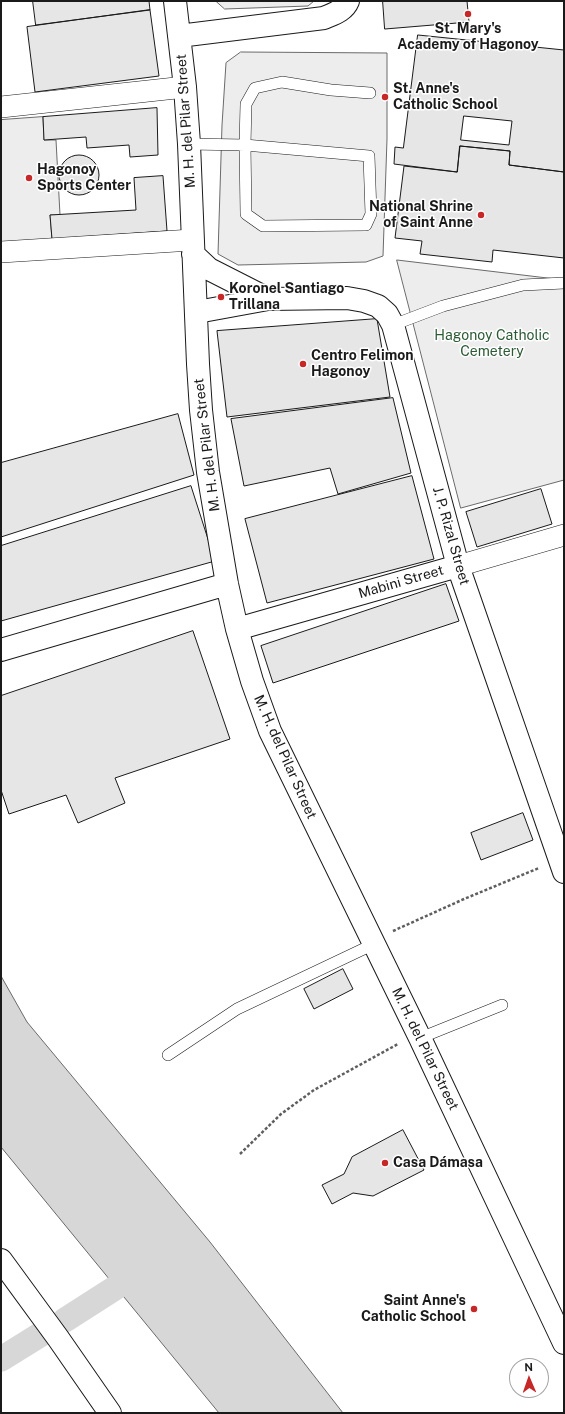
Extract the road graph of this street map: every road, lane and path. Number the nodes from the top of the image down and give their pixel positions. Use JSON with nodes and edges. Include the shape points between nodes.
{"nodes":[{"id":1,"x":175,"y":1,"type":"edge"},
{"id":2,"x":348,"y":1,"type":"edge"},
{"id":3,"x":179,"y":36,"type":"junction"},
{"id":4,"x":185,"y":87,"type":"junction"},
{"id":5,"x":370,"y":93,"type":"dead end"},
{"id":6,"x":1,"y":107,"type":"edge"},
{"id":7,"x":189,"y":144,"type":"junction"},
{"id":8,"x":245,"y":145,"type":"junction"},
{"id":9,"x":193,"y":247,"type":"junction"},
{"id":10,"x":1,"y":252,"type":"edge"},
{"id":11,"x":564,"y":283,"type":"edge"},
{"id":12,"x":268,"y":299,"type":"junction"},
{"id":13,"x":197,"y":312,"type":"junction"},
{"id":14,"x":393,"y":324,"type":"junction"},
{"id":15,"x":564,"y":535,"type":"edge"},
{"id":16,"x":458,"y":566,"type":"junction"},
{"id":17,"x":227,"y":584,"type":"junction"},
{"id":18,"x":237,"y":629,"type":"junction"},
{"id":19,"x":1,"y":650,"type":"edge"},
{"id":20,"x":562,"y":866,"type":"edge"},
{"id":21,"x":373,"y":942,"type":"junction"},
{"id":22,"x":502,"y":1005,"type":"dead end"},
{"id":23,"x":419,"y":1036,"type":"junction"},
{"id":24,"x":168,"y":1055,"type":"dead end"},
{"id":25,"x":240,"y":1154,"type":"dead end"},
{"id":26,"x":1,"y":1260,"type":"edge"},
{"id":27,"x":564,"y":1343,"type":"edge"},
{"id":28,"x":110,"y":1413,"type":"edge"}],
"edges":[{"from":1,"to":3,"type":"main road","name":"M. H. del Pilar Street"},
{"from":2,"to":3,"type":"main road","via":[[347,5],[336,13],[324,18]]},
{"from":3,"to":4,"type":"main road","name":"M. H. del Pilar Street"},
{"from":4,"to":6,"type":"street"},
{"from":4,"to":7,"type":"main road","name":"M. H. del Pilar Street"},
{"from":5,"to":8,"type":"lane","via":[[282,82],[255,88],[246,104]]},
{"from":7,"to":8,"type":"lane"},
{"from":7,"to":9,"type":"main road","name":"M. H. del Pilar Street"},
{"from":8,"to":8,"type":"lane","via":[[246,214],[263,226],[366,225],[371,214],[369,156]]},
{"from":9,"to":10,"type":"street"},
{"from":9,"to":12,"type":"main road","name":"J. P. Rizal Street","via":[[209,269]]},
{"from":9,"to":13,"type":"main road","name":"M. H. del Pilar Street"},
{"from":11,"to":14,"type":"lane","via":[[523,285],[443,306]]},
{"from":12,"to":13,"type":"main road","name":"J. P. Rizal Street"},
{"from":12,"to":14,"type":"main road","name":"J. P. Rizal Street","via":[[347,298],[364,301],[378,306]]},
{"from":13,"to":17,"type":"main road","name":"M. H. del Pilar Street","via":[[201,410],[208,472]]},
{"from":14,"to":16,"type":"main road","name":"J. P. Rizal Street"},
{"from":15,"to":16,"type":"street","name":"Mabini Street"},
{"from":16,"to":18,"type":"main road","name":"Mabini Street"},
{"from":16,"to":20,"type":"main road","name":"J. P. Rizal Street"},
{"from":17,"to":18,"type":"main road","name":"M. H. del Pilar Street"},
{"from":17,"to":19,"type":"main road"},
{"from":18,"to":21,"type":"main road","name":"M. H. del Pilar Street","via":[[270,731]]},
{"from":20,"to":21,"type":"path","via":[[464,899]]},
{"from":21,"to":23,"type":"main road","name":"M. H. del Pilar Street"},
{"from":21,"to":24,"type":"lane","via":[[237,1010]]},
{"from":22,"to":23,"type":"lane"},
{"from":23,"to":25,"type":"path","via":[[314,1090],[281,1114]]},
{"from":23,"to":27,"type":"main road","name":"M. H. del Pilar Street"},
{"from":26,"to":28,"type":"main road"}]}
